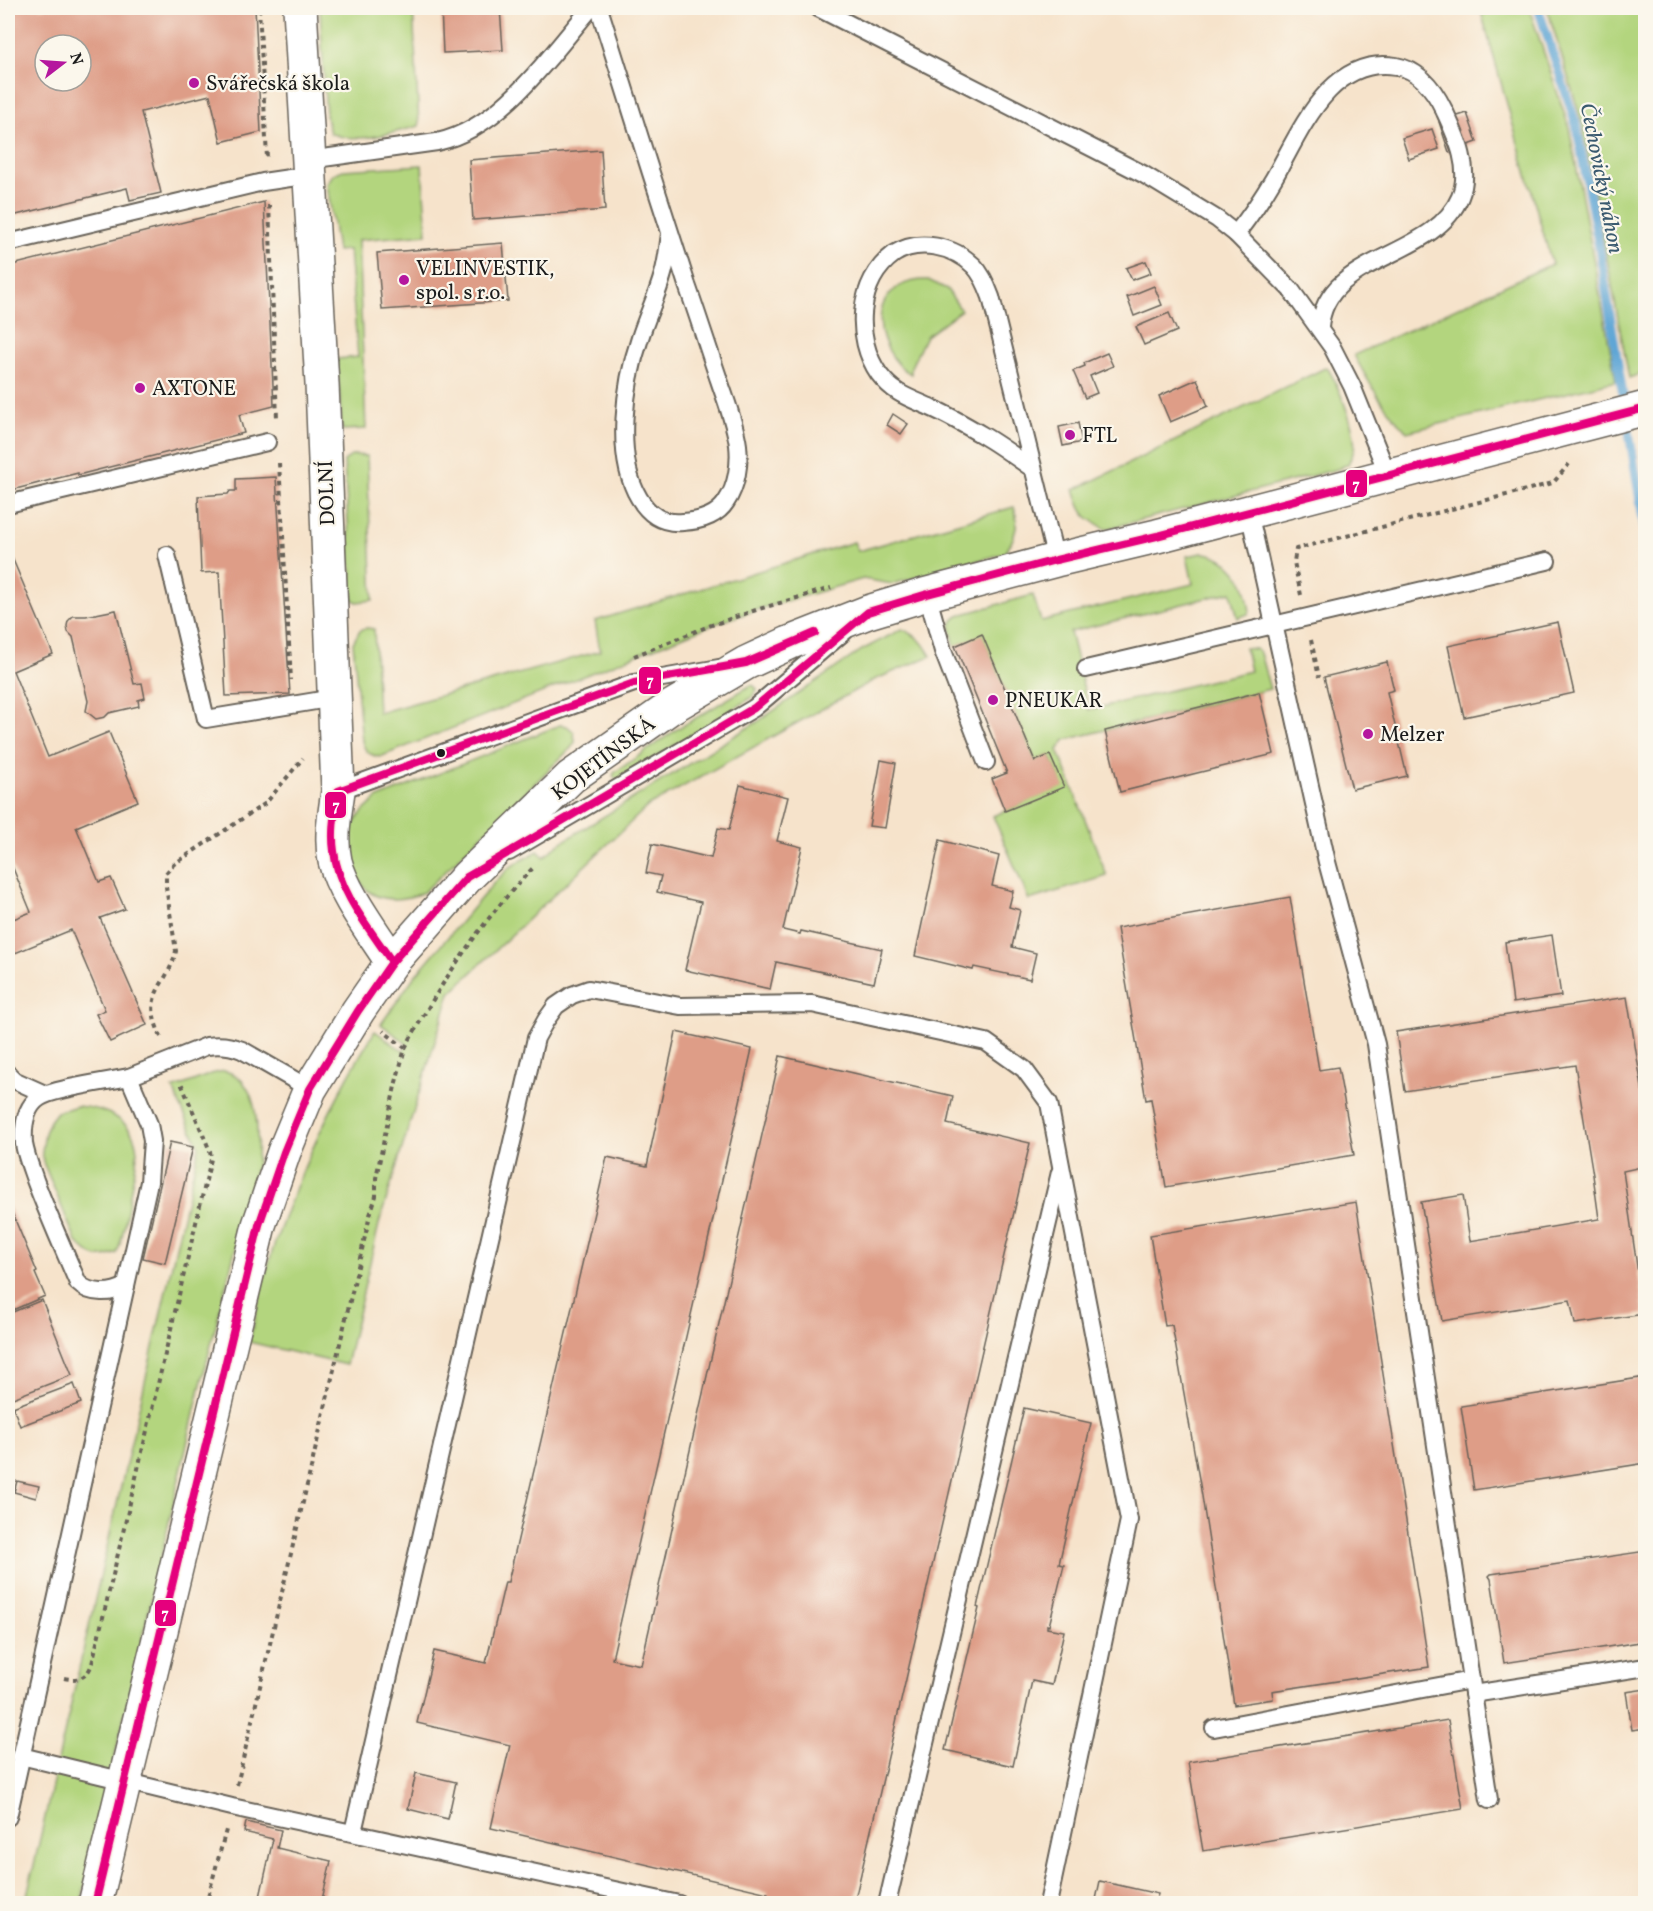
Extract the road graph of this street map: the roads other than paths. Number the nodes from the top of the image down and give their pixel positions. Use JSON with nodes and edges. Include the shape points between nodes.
{"nodes":[{"id":1,"x":300,"y":8,"type":"edge"},
{"id":2,"x":591,"y":8,"type":"edge"},
{"id":3,"x":599,"y":8,"type":"edge"},
{"id":4,"x":819,"y":8,"type":"edge"},
{"id":5,"x":309,"y":167,"type":"junction"},
{"id":6,"x":670,"y":234,"type":"junction"},
{"id":7,"x":1236,"y":234,"type":"junction"},
{"id":8,"x":8,"y":243,"type":"edge"},
{"id":9,"x":1320,"y":328,"type":"junction"},
{"id":10,"x":1646,"y":408,"type":"edge"},
{"id":11,"x":273,"y":448,"type":"road end"},
{"id":12,"x":1033,"y":469,"type":"junction"},
{"id":13,"x":1389,"y":475,"type":"junction"},
{"id":14,"x":8,"y":504,"type":"edge"},
{"id":15,"x":1249,"y":512,"type":"junction"},
{"id":16,"x":167,"y":555,"type":"dead end"},
{"id":17,"x":1056,"y":560,"type":"junction"},
{"id":18,"x":1547,"y":561,"type":"dead end"},
{"id":19,"x":927,"y":594,"type":"junction"},
{"id":20,"x":868,"y":612,"type":"junction"},
{"id":21,"x":1275,"y":626,"type":"junction"},
{"id":22,"x":746,"y":663,"type":"junction"},
{"id":23,"x":1086,"y":669,"type":"dead end"},
{"id":24,"x":334,"y":698,"type":"junction"},
{"id":25,"x":986,"y":762,"type":"dead end"},
{"id":26,"x":338,"y":791,"type":"junction"},
{"id":27,"x":467,"y":877,"type":"junction"},
{"id":28,"x":392,"y":962,"type":"junction"},
{"id":29,"x":8,"y":1074,"type":"edge"},
{"id":30,"x":129,"y":1077,"type":"junction"},
{"id":31,"x":310,"y":1089,"type":"junction"},
{"id":32,"x":45,"y":1094,"type":"junction"},
{"id":33,"x":1061,"y":1166,"type":"junction"},
{"id":34,"x":126,"y":1286,"type":"junction"},
{"id":35,"x":1646,"y":1666,"type":"edge"},
{"id":36,"x":1472,"y":1687,"type":"junction"},
{"id":37,"x":1214,"y":1728,"type":"dead end"},
{"id":38,"x":21,"y":1756,"type":"junction"},
{"id":39,"x":124,"y":1782,"type":"junction"},
{"id":40,"x":1489,"y":1800,"type":"dead end"},
{"id":41,"x":8,"y":1817,"type":"edge"},
{"id":42,"x":353,"y":1832,"type":"junction"},
{"id":43,"x":95,"y":1904,"type":"edge"},
{"id":44,"x":679,"y":1904,"type":"edge"},
{"id":45,"x":886,"y":1904,"type":"edge"},
{"id":46,"x":1048,"y":1904,"type":"edge"}],
"edges":[{"from":1,"to":5,"type":"main road","name":"DOLNÍ"},
{"from":2,"to":5,"type":"lane","via":[[525,84],[475,126],[446,140]]},
{"from":3,"to":6,"type":"lane"},
{"from":4,"to":7,"type":"lane","via":[[1143,174]]},
{"from":5,"to":8,"type":"lane","via":[[268,181]]},
{"from":5,"to":24,"type":"main road","name":"DOLNÍ"},
{"from":6,"to":6,"type":"lane","via":[[663,273],[631,370],[625,447],[634,489],[644,507],[660,520],[682,523],[707,517],[724,504],[735,485],[738,452],[730,413]]},
{"from":7,"to":9,"type":"lane","via":[[1291,290]]},
{"from":7,"to":9,"type":"lane","via":[[1264,195],[1314,108],[1350,73],[1376,64],[1397,66],[1420,77],[1436,92],[1461,150],[1464,177],[1460,197],[1431,231],[1346,278],[1322,309]]},
{"from":9,"to":13,"type":"lane","via":[[1352,386]]},
{"from":10,"to":13,"type":"main road","name":"KOJETÍNSKÁ"},
{"from":11,"to":14,"type":"lane"},
{"from":12,"to":12,"type":"lane","via":[[985,281],[961,255],[945,249],[919,246],[894,255],[881,267],[865,299],[863,335],[879,374],[911,400],[987,438]]},
{"from":12,"to":17,"type":"lane"},
{"from":13,"to":15,"type":"main road","name":"KOJETÍNSKÁ"},
{"from":15,"to":17,"type":"main road","name":"KOJETÍNSKÁ"},
{"from":15,"to":21,"type":"lane"},
{"from":16,"to":24,"type":"lane","via":[[206,719]]},
{"from":17,"to":19,"type":"main road","name":"KOJETÍNSKÁ"},
{"from":18,"to":21,"type":"lane"},
{"from":19,"to":20,"type":"main road","name":"KOJETÍNSKÁ"},
{"from":19,"to":25,"type":"lane","via":[[943,651]]},
{"from":20,"to":22,"type":"main road","name":"KOJETÍNSKÁ"},
{"from":20,"to":27,"type":"lane","via":[[754,708]]},
{"from":21,"to":23,"type":"lane"},
{"from":21,"to":36,"type":"lane","via":[[1328,862],[1376,1044]]},
{"from":22,"to":26,"type":"lane","via":[[634,683]]},
{"from":22,"to":27,"type":"main road","name":"KOJETÍNSKÁ","via":[[671,707],[571,777]]},
{"from":24,"to":26,"type":"main road","name":"DOLNÍ"},
{"from":26,"to":28,"type":"main road","name":"DOLNÍ","via":[[335,860],[342,882]]},
{"from":27,"to":28,"type":"main road","name":"KOJETÍNSKÁ"},
{"from":28,"to":31,"type":"main road","name":"KOJETÍNSKÁ"},
{"from":29,"to":32,"type":"lane"},
{"from":30,"to":31,"type":"lane","via":[[217,1044],[242,1050]]},
{"from":30,"to":32,"type":"lane"},
{"from":30,"to":34,"type":"lane","via":[[152,1141],[150,1182]]},
{"from":31,"to":39,"type":"main road","name":"KOJETÍNSKÁ","via":[[259,1225]]},
{"from":32,"to":34,"type":"lane","via":[[30,1106],[24,1129],[24,1146],[40,1193],[81,1286],[106,1292]]},
{"from":33,"to":42,"type":"lane","via":[[1049,1104],[1024,1069],[986,1042],[812,1004],[680,1006],[589,989],[556,1006],[536,1038]]},
{"from":33,"to":45,"type":"lane"},
{"from":33,"to":46,"type":"lane","via":[[1129,1520]]},
{"from":34,"to":38,"type":"lane"},
{"from":35,"to":36,"type":"lane"},
{"from":36,"to":37,"type":"lane"},
{"from":36,"to":40,"type":"lane"},
{"from":38,"to":39,"type":"lane"},
{"from":38,"to":41,"type":"lane"},
{"from":39,"to":42,"type":"lane"},
{"from":39,"to":43,"type":"main road","name":"KOJETÍNSKÁ"},
{"from":42,"to":44,"type":"lane"}]}
